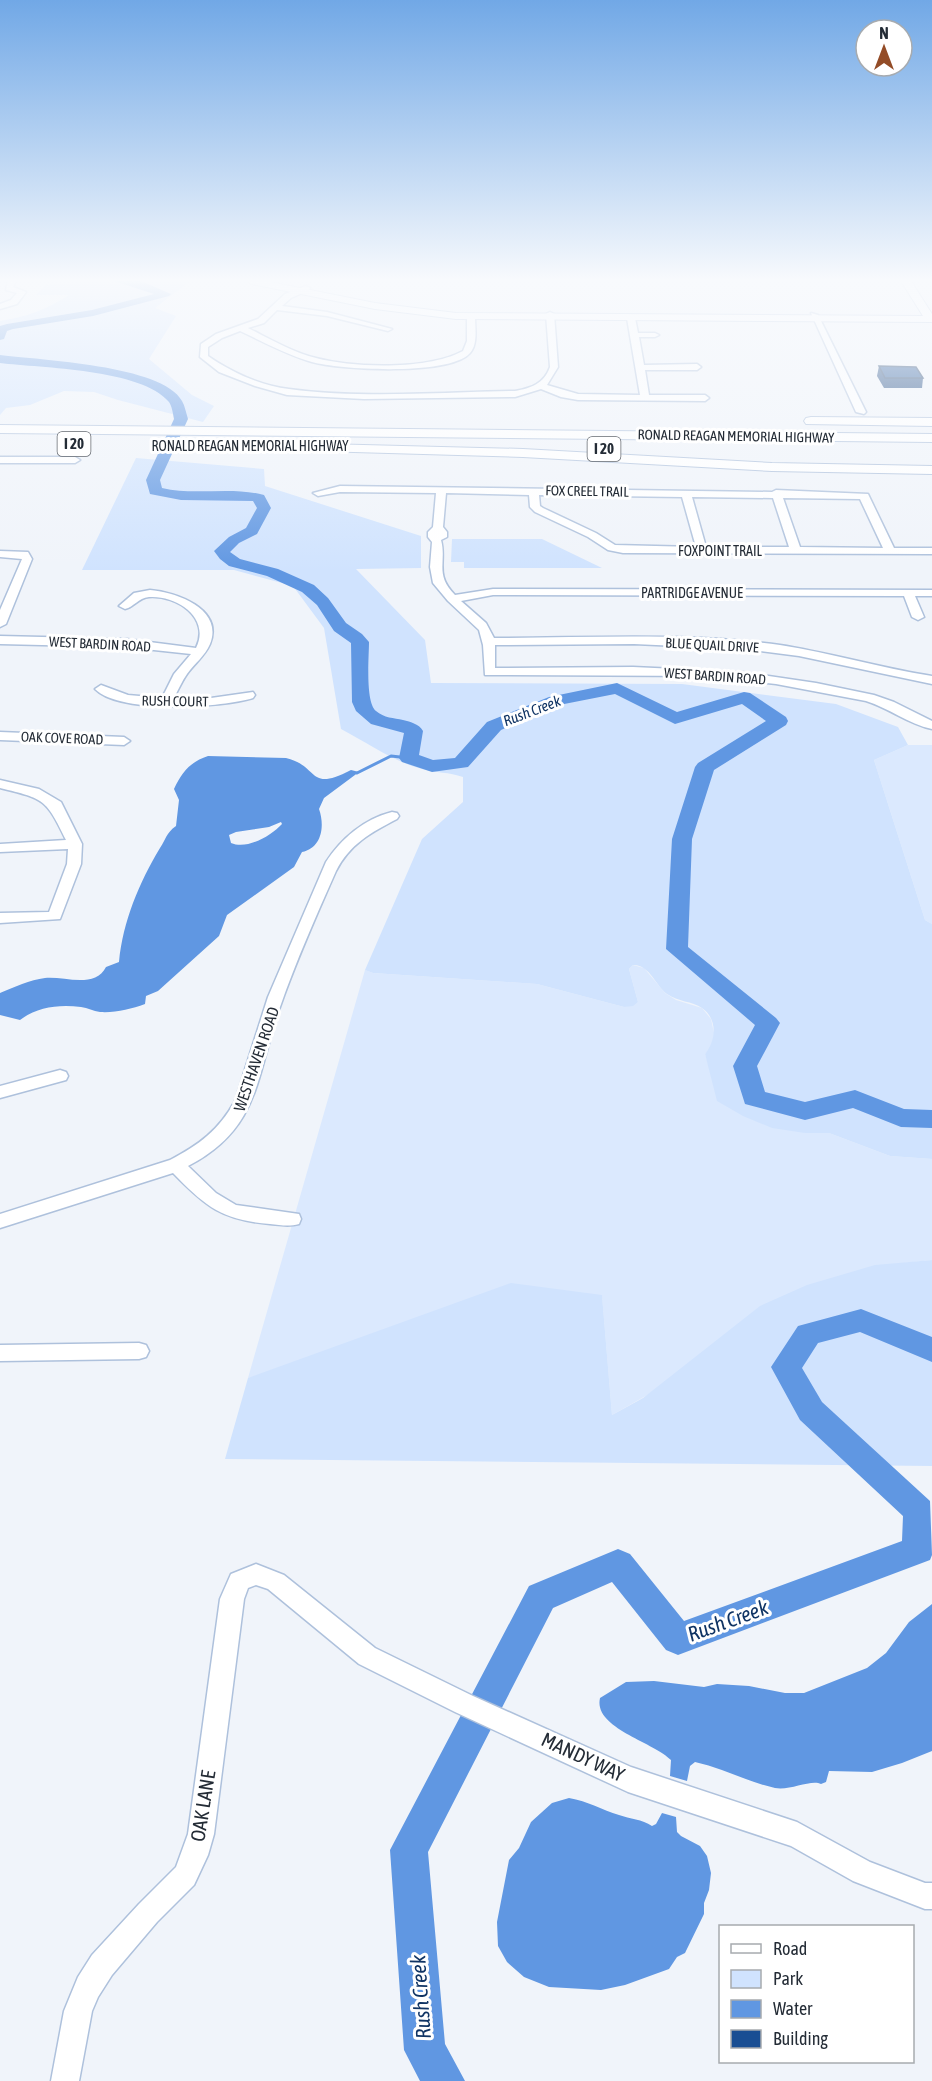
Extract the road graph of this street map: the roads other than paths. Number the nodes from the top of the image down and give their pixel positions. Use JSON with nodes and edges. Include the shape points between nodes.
{"nodes":[{"id":1,"x":245,"y":378,"type":"edge"},
{"id":2,"x":551,"y":378,"type":"edge"},
{"id":3,"x":641,"y":378,"type":"edge"},
{"id":4,"x":845,"y":378,"type":"edge"},
{"id":5,"x":541,"y":386,"type":"junction"},
{"id":6,"x":273,"y":388,"type":"junction"},
{"id":7,"x":261,"y":394,"type":"dead end"},
{"id":8,"x":645,"y":397,"type":"junction"},
{"id":9,"x":705,"y":398,"type":"dead end"},
{"id":10,"x":861,"y":412,"type":"dead end"},
{"id":11,"x":799,"y":421,"type":"dead end"},
{"id":12,"x":929,"y":421,"type":"edge"},
{"id":13,"x":754,"y":422,"type":"dead end"},
{"id":14,"x":0,"y":428,"type":"edge"},
{"id":15,"x":245,"y":431,"type":"junction"},
{"id":16,"x":932,"y":438,"type":"edge"},
{"id":17,"x":932,"y":452,"type":"edge"},
{"id":18,"x":0,"y":460,"type":"edge"},
{"id":19,"x":75,"y":460,"type":"dead end"},
{"id":20,"x":932,"y":470,"type":"edge"},
{"id":21,"x":441,"y":490,"type":"junction"},
{"id":22,"x":534,"y":490,"type":"junction"},
{"id":23,"x":686,"y":492,"type":"junction"},
{"id":24,"x":318,"y":493,"type":"dead end"},
{"id":25,"x":776,"y":493,"type":"junction"},
{"id":26,"x":702,"y":550,"type":"junction"},
{"id":27,"x":796,"y":551,"type":"junction"},
{"id":28,"x":890,"y":551,"type":"junction"},
{"id":29,"x":932,"y":551,"type":"edge"},
{"id":30,"x":0,"y":554,"type":"edge"},
{"id":31,"x":908,"y":593,"type":"junction"},
{"id":32,"x":932,"y":593,"type":"edge"},
{"id":33,"x":452,"y":599,"type":"junction"},
{"id":34,"x":4,"y":604,"type":"edge"},
{"id":35,"x":124,"y":606,"type":"dead end"},
{"id":36,"x":918,"y":617,"type":"dead end"},
{"id":37,"x":0,"y":624,"type":"edge"},
{"id":38,"x":0,"y":640,"type":"edge"},
{"id":39,"x":488,"y":642,"type":"junction"},
{"id":40,"x":0,"y":647,"type":"edge"},
{"id":41,"x":197,"y":656,"type":"junction"},
{"id":42,"x":932,"y":680,"type":"edge"},
{"id":43,"x":101,"y":689,"type":"dead end"},
{"id":44,"x":249,"y":695,"type":"dead end"},
{"id":45,"x":167,"y":700,"type":"junction"},
{"id":46,"x":929,"y":720,"type":"edge"},
{"id":47,"x":0,"y":736,"type":"edge"},
{"id":48,"x":124,"y":741,"type":"dead end"},
{"id":49,"x":0,"y":784,"type":"edge"},
{"id":50,"x":392,"y":816,"type":"dead end"},
{"id":51,"x":75,"y":844,"type":"junction"},
{"id":52,"x":0,"y":848,"type":"edge"},
{"id":53,"x":0,"y":918,"type":"edge"},
{"id":54,"x":60,"y":1076,"type":"dead end"},
{"id":55,"x":0,"y":1092,"type":"edge"},
{"id":56,"x":176,"y":1165,"type":"junction"},
{"id":57,"x":292,"y":1219,"type":"dead end"},
{"id":58,"x":0,"y":1221,"type":"edge"},
{"id":59,"x":139,"y":1351,"type":"dead end"},
{"id":60,"x":0,"y":1353,"type":"edge"},
{"id":61,"x":256,"y":1574,"type":"joint"},
{"id":62,"x":932,"y":1896,"type":"edge"},
{"id":63,"x":65,"y":2081,"type":"edge"}],
"edges":[{"from":1,"to":6,"type":"street"},
{"from":2,"to":5,"type":"street"},
{"from":3,"to":8,"type":"street"},
{"from":4,"to":10,"type":"street"},
{"from":5,"to":6,"type":"street","via":[[502,396],[364,396]]},
{"from":5,"to":8,"type":"street","via":[[578,397]]},
{"from":6,"to":7,"type":"street"},
{"from":8,"to":9,"type":"street"},
{"from":11,"to":12,"type":"highway"},
{"from":13,"to":15,"type":"highway","via":[[533,429]]},
{"from":14,"to":15,"type":"highway","name":"RONALD REAGAN MEMORIAL HIGHWAY","number":"I 20"},
{"from":15,"to":16,"type":"highway","name":"RONALD REAGAN MEMORIAL HIGHWAY","number":"I 20"},
{"from":17,"to":20,"type":"highway","name":"RONALD REAGAN MEMORIAL HIGHWAY","number":"I 20","via":[[311,447]]},
{"from":18,"to":19,"type":"street"},
{"from":21,"to":22,"type":"street","name":"FOX CREEL TRAIL"},
{"from":21,"to":24,"type":"street","name":"FOX CREEL TRAIL","via":[[340,489]]},
{"from":21,"to":33,"type":"street","via":[[438,528],[442,537],[437,542],[435,577]]},
{"from":22,"to":23,"type":"street","name":"FOX CREEL TRAIL"},
{"from":22,"to":26,"type":"street","name":"FOXPOINT TRAIL","via":[[535,507],[539,510],[612,548]]},
{"from":23,"to":25,"type":"street","name":"FOX CREEL TRAIL"},
{"from":23,"to":26,"type":"street"},
{"from":25,"to":27,"type":"street"},
{"from":25,"to":28,"type":"street","name":"FOX CREEL TRAIL","via":[[864,496]]},
{"from":26,"to":27,"type":"street","name":"FOXPOINT TRAIL"},
{"from":27,"to":28,"type":"street","name":"FOXPOINT TRAIL"},
{"from":28,"to":29,"type":"street","name":"FOXPOINT TRAIL"},
{"from":30,"to":34,"type":"street","via":[[27,557]]},
{"from":31,"to":32,"type":"street","name":"PARTRIDGE AVENUE"},
{"from":31,"to":33,"type":"street","name":"PARTRIDGE AVENUE","via":[[493,592]]},
{"from":31,"to":36,"type":"street"},
{"from":33,"to":39,"type":"street","via":[[482,625]]},
{"from":34,"to":37,"type":"street"},
{"from":35,"to":41,"type":"street","via":[[146,594],[181,600],[195,610],[206,628],[206,639]]},
{"from":38,"to":41,"type":"street","name":"WEST BARDIN ROAD","via":[[126,643]]},
{"from":39,"to":42,"type":"street","name":"BLUE QUAIL DRIVE","via":[[731,644],[816,655]]},
{"from":39,"to":46,"type":"street","name":"WEST BARDIN ROAD","via":[[489,672],[699,673],[775,680],[883,702]]},
{"from":40,"to":41,"type":"street","name":"WEST BARDIN ROAD"},
{"from":41,"to":45,"type":"street"},
{"from":43,"to":45,"type":"street","name":"RUSH COURT","via":[[136,700]]},
{"from":44,"to":45,"type":"street","name":"RUSH COURT","via":[[221,702]]},
{"from":47,"to":48,"type":"street","name":"OAK COVE ROAD"},
{"from":49,"to":51,"type":"street","via":[[34,792],[56,804]]},
{"from":50,"to":56,"type":"street","name":"WESTHAVEN ROAD","via":[[353,838],[331,864],[271,1011],[242,1107],[220,1137],[194,1158]]},
{"from":51,"to":52,"type":"street"},
{"from":51,"to":53,"type":"street","via":[[74,864],[55,916]]},
{"from":54,"to":55,"type":"street"},
{"from":56,"to":57,"type":"street","via":[[225,1207]]},
{"from":56,"to":58,"type":"street","name":"WESTHAVEN ROAD"},
{"from":59,"to":60,"type":"street"},
{"from":61,"to":62,"type":"street","name":"MANDY WAY","via":[[276,1582],[366,1656],[464,1704],[628,1779],[797,1835],[862,1872]]},
{"from":61,"to":63,"type":"street","name":"OAK LANE","via":[[239,1581],[232,1599],[195,1855],[185,1876],[102,1965],[88,1987],[78,2012]]}]}
